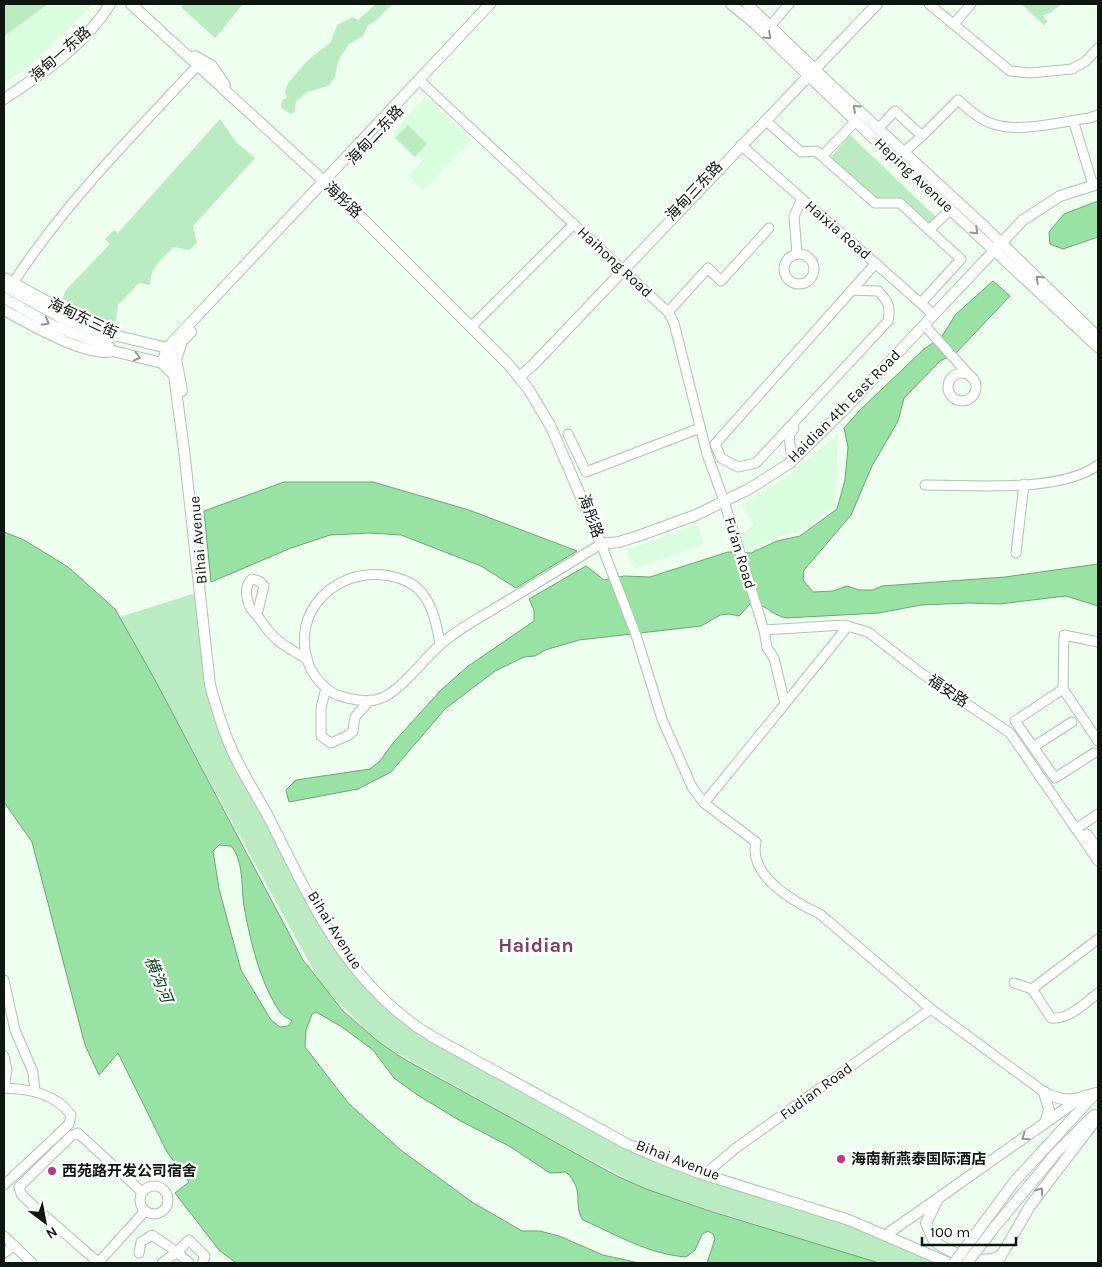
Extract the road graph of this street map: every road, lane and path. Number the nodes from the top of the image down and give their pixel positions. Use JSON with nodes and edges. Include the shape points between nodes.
{"nodes":[{"id":1,"x":102,"y":4,"type":"edge"},
{"id":2,"x":110,"y":4,"type":"edge"},
{"id":3,"x":131,"y":4,"type":"edge"},
{"id":4,"x":140,"y":4,"type":"edge"},
{"id":5,"x":490,"y":4,"type":"edge"},
{"id":6,"x":498,"y":4,"type":"edge"},
{"id":7,"x":731,"y":4,"type":"edge"},
{"id":8,"x":747,"y":4,"type":"edge"},
{"id":9,"x":789,"y":4,"type":"edge"},
{"id":10,"x":868,"y":4,"type":"edge"},
{"id":11,"x":877,"y":4,"type":"edge"},
{"id":12,"x":929,"y":4,"type":"edge"},
{"id":13,"x":972,"y":4,"type":"edge"},
{"id":14,"x":954,"y":24,"type":"junction"},
{"id":15,"x":771,"y":25,"type":"junction"},
{"id":16,"x":1098,"y":48,"type":"edge"},
{"id":17,"x":198,"y":65,"type":"junction"},
{"id":18,"x":810,"y":70,"type":"junction"},
{"id":19,"x":421,"y":82,"type":"junction"},
{"id":20,"x":4,"y":94,"type":"edge"},
{"id":21,"x":4,"y":99,"type":"edge"},
{"id":22,"x":1098,"y":115,"type":"edge"},
{"id":23,"x":765,"y":120,"type":"junction"},
{"id":24,"x":1073,"y":120,"type":"junction"},
{"id":25,"x":856,"y":121,"type":"junction"},
{"id":26,"x":879,"y":128,"type":"junction"},
{"id":27,"x":922,"y":136,"type":"junction"},
{"id":28,"x":741,"y":145,"type":"junction"},
{"id":29,"x":904,"y":152,"type":"junction"},
{"id":30,"x":822,"y":156,"type":"junction"},
{"id":31,"x":327,"y":181,"type":"junction"},
{"id":32,"x":1096,"y":187,"type":"edge"},
{"id":33,"x":802,"y":199,"type":"junction"},
{"id":34,"x":951,"y":209,"type":"junction"},
{"id":35,"x":574,"y":224,"type":"junction"},
{"id":36,"x":769,"y":228,"type":"dead end"},
{"id":37,"x":929,"y":230,"type":"junction"},
{"id":38,"x":1000,"y":248,"type":"junction"},
{"id":39,"x":797,"y":254,"type":"dead end"},
{"id":40,"x":876,"y":263,"type":"junction"},
{"id":41,"x":623,"y":268,"type":"junction"},
{"id":42,"x":4,"y":278,"type":"edge"},
{"id":43,"x":9,"y":285,"type":"edge"},
{"id":44,"x":852,"y":290,"type":"junction"},
{"id":45,"x":4,"y":298,"type":"edge"},
{"id":46,"x":921,"y":303,"type":"junction"},
{"id":47,"x":4,"y":310,"type":"edge"},
{"id":48,"x":668,"y":312,"type":"junction"},
{"id":49,"x":934,"y":315,"type":"junction"},
{"id":50,"x":472,"y":326,"type":"junction"},
{"id":51,"x":927,"y":328,"type":"junction"},
{"id":52,"x":1098,"y":338,"type":"edge"},
{"id":53,"x":1098,"y":347,"type":"edge"},
{"id":54,"x":167,"y":348,"type":"junction"},
{"id":55,"x":113,"y":351,"type":"junction"},
{"id":56,"x":954,"y":358,"type":"junction"},
{"id":57,"x":176,"y":359,"type":"junction"},
{"id":58,"x":162,"y":363,"type":"junction"},
{"id":59,"x":519,"y":375,"type":"junction"},
{"id":60,"x":954,"y":376,"type":"junction"},
{"id":61,"x":971,"y":377,"type":"junction"},
{"id":62,"x":802,"y":415,"type":"junction"},
{"id":63,"x":700,"y":428,"type":"junction"},
{"id":64,"x":568,"y":434,"type":"dead end"},
{"id":65,"x":715,"y":444,"type":"junction"},
{"id":66,"x":706,"y":454,"type":"junction"},
{"id":67,"x":792,"y":460,"type":"junction"},
{"id":68,"x":1098,"y":465,"type":"edge"},
{"id":69,"x":1024,"y":484,"type":"junction"},
{"id":70,"x":925,"y":485,"type":"dead end"},
{"id":71,"x":724,"y":502,"type":"junction"},
{"id":72,"x":601,"y":544,"type":"junction"},
{"id":73,"x":1016,"y":553,"type":"dead end"},
{"id":74,"x":257,"y":614,"type":"dead end"},
{"id":75,"x":848,"y":626,"type":"junction"},
{"id":76,"x":764,"y":630,"type":"junction"},
{"id":77,"x":1098,"y":642,"type":"edge"},
{"id":78,"x":443,"y":643,"type":"junction"},
{"id":79,"x":307,"y":659,"type":"junction"},
{"id":80,"x":326,"y":688,"type":"junction"},
{"id":81,"x":1063,"y":689,"type":"junction"},
{"id":82,"x":370,"y":700,"type":"junction"},
{"id":83,"x":785,"y":704,"type":"junction"},
{"id":84,"x":1072,"y":722,"type":"dead end"},
{"id":85,"x":1098,"y":741,"type":"edge"},
{"id":86,"x":1033,"y":747,"type":"junction"},
{"id":87,"x":1094,"y":753,"type":"dead end"},
{"id":88,"x":704,"y":803,"type":"junction"},
{"id":89,"x":1098,"y":814,"type":"edge"},
{"id":90,"x":1078,"y":827,"type":"junction"},
{"id":91,"x":1098,"y":850,"type":"edge"},
{"id":92,"x":1098,"y":861,"type":"edge"},
{"id":93,"x":1098,"y":939,"type":"edge"},
{"id":94,"x":4,"y":980,"type":"edge"},
{"id":95,"x":1014,"y":983,"type":"dead end"},
{"id":96,"x":1032,"y":990,"type":"junction"},
{"id":97,"x":1098,"y":993,"type":"edge"},
{"id":98,"x":931,"y":1009,"type":"junction"},
{"id":99,"x":4,"y":1056,"type":"edge"},
{"id":100,"x":4,"y":1088,"type":"edge"},
{"id":101,"x":35,"y":1091,"type":"junction"},
{"id":102,"x":1044,"y":1092,"type":"junction"},
{"id":103,"x":1097,"y":1092,"type":"edge"},
{"id":104,"x":1082,"y":1097,"type":"junction"},
{"id":105,"x":1098,"y":1111,"type":"edge"},
{"id":106,"x":1098,"y":1117,"type":"edge"},
{"id":107,"x":1045,"y":1123,"type":"junction"},
{"id":108,"x":706,"y":1173,"type":"junction"},
{"id":109,"x":4,"y":1185,"type":"edge"},
{"id":110,"x":142,"y":1192,"type":"junction"},
{"id":111,"x":939,"y":1196,"type":"junction"},
{"id":112,"x":145,"y":1210,"type":"junction"},
{"id":113,"x":990,"y":1224,"type":"junction"},
{"id":114,"x":890,"y":1232,"type":"junction"},
{"id":115,"x":4,"y":1236,"type":"edge"},
{"id":116,"x":14,"y":1245,"type":"junction"},
{"id":117,"x":177,"y":1252,"type":"junction"},
{"id":118,"x":1003,"y":1252,"type":"junction"},
{"id":119,"x":4,"y":1253,"type":"edge"},
{"id":120,"x":139,"y":1253,"type":"dead end"},
{"id":121,"x":32,"y":1263,"type":"edge"},
{"id":122,"x":99,"y":1263,"type":"edge"},
{"id":123,"x":162,"y":1263,"type":"edge"},
{"id":124,"x":189,"y":1263,"type":"edge"},
{"id":125,"x":202,"y":1263,"type":"edge"},
{"id":126,"x":949,"y":1263,"type":"edge"},
{"id":127,"x":954,"y":1263,"type":"edge"},
{"id":128,"x":962,"y":1263,"type":"edge"},
{"id":129,"x":967,"y":1263,"type":"edge"},
{"id":130,"x":998,"y":1263,"type":"edge"}],
"edges":[{"from":1,"to":20,"type":"main road","name":"海甸一东路","via":[[54,59]]},
{"from":2,"to":21,"type":"main road","name":"海甸一东路","via":[[84,35],[52,65]]},
{"from":3,"to":17,"type":"main road","name":"海彤路"},
{"from":4,"to":31,"type":"main road","name":"海彤路","via":[[191,53],[212,66],[242,102]]},
{"from":5,"to":19,"type":"main road","name":"海甸二东路"},
{"from":6,"to":19,"type":"main road","name":"海甸二东路"},
{"from":7,"to":18,"type":"main road","name":"Heping Avenue","one_way":true},
{"from":8,"to":15,"type":"main road","name":"Heping Avenue"},
{"from":9,"to":15,"type":"street"},
{"from":10,"to":18,"type":"main road","name":"海甸三东路"},
{"from":11,"to":18,"type":"main road"},
{"from":12,"to":14,"type":"street"},
{"from":13,"to":14,"type":"street"},
{"from":14,"to":16,"type":"street","via":[[1010,71],[1030,74],[1072,69],[1086,61]]},
{"from":15,"to":18,"type":"main road","name":"Heping Avenue"},
{"from":17,"to":31,"type":"main road","name":"海彤路"},
{"from":17,"to":43,"type":"street","via":[[96,175]]},
{"from":18,"to":23,"type":"main road"},
{"from":18,"to":25,"type":"main road","name":"Heping Avenue"},
{"from":26,"to":18,"type":"main road","name":"Heping Avenue","one_way":true},
{"from":18,"to":41,"type":"main road","name":"海甸三东路"},
{"from":19,"to":31,"type":"main road","name":"海甸二东路"},
{"from":19,"to":35,"type":"street","name":"Haihong Road"},
{"from":22,"to":24,"type":"street"},
{"from":23,"to":28,"type":"main road"},
{"from":23,"to":30,"type":"street","via":[[801,152],[816,151]]},
{"from":24,"to":27,"type":"street","via":[[1019,127],[993,124],[958,100]]},
{"from":24,"to":32,"type":"street"},
{"from":25,"to":30,"type":"street"},
{"from":25,"to":34,"type":"main road","name":"Heping Avenue"},
{"from":26,"to":27,"type":"street","via":[[895,111]]},
{"from":26,"to":29,"type":"main road","name":"Heping Avenue"},
{"from":27,"to":29,"type":"street"},
{"from":28,"to":33,"type":"street","name":"Haixia Road"},
{"from":28,"to":41,"type":"main road"},
{"from":29,"to":38,"type":"main road","name":"Heping Avenue"},
{"from":30,"to":37,"type":"street","via":[[875,202],[900,203]]},
{"from":31,"to":50,"type":"main road","name":"海彤路"},
{"from":31,"to":54,"type":"main road","name":"海甸二东路"},
{"from":31,"to":57,"type":"main road","name":"海甸二东路","via":[[182,341]]},
{"from":32,"to":38,"type":"main road","name":"Haidian 4th East Road","via":[[1065,194],[1044,204],[1023,220]]},
{"from":33,"to":39,"type":"street","via":[[794,216]]},
{"from":33,"to":40,"type":"street","name":"Haixia Road"},
{"from":34,"to":37,"type":"street"},
{"from":34,"to":38,"type":"main road","name":"Heping Avenue","one_way":true},
{"from":35,"to":41,"type":"street","name":"Haihong Road"},
{"from":35,"to":50,"type":"street"},
{"from":36,"to":48,"type":"street","via":[[721,280],[708,268]]},
{"from":37,"to":46,"type":"street","via":[[961,259]]},
{"from":38,"to":49,"type":"main road","name":"Haidian 4th East Road"},
{"from":38,"to":51,"type":"main road","name":"Haidian 4th East Road"},
{"from":52,"to":38,"type":"main road","name":"Heping Avenue","one_way":true},
{"from":38,"to":53,"type":"main road","name":"Heping Avenue"},
{"from":40,"to":44,"type":"street"},
{"from":40,"to":46,"type":"street","name":"Haixia Road"},
{"from":41,"to":48,"type":"street","name":"Haihong Road"},
{"from":41,"to":59,"type":"main road"},
{"from":42,"to":43,"type":"main road"},
{"from":43,"to":54,"type":"main road","name":"海甸东三街","via":[[67,321],[110,337]]},
{"from":44,"to":62,"type":"street","via":[[878,291],[891,309],[888,321]]},
{"from":44,"to":65,"type":"street"},
{"from":45,"to":55,"type":"main road","one_way":true,"via":[[52,326]]},
{"from":46,"to":49,"type":"street","name":"Haixia Road"},
{"from":47,"to":55,"type":"main road","name":"海甸东三街","via":[[67,342],[106,353]]},
{"from":48,"to":63,"type":"street","name":"Haihong Road","via":[[674,323]]},
{"from":49,"to":67,"type":"main road","name":"Haidian 4th East Road","via":[[828,428]]},
{"from":50,"to":59,"type":"main road","name":"海彤路"},
{"from":51,"to":56,"type":"street"},
{"from":51,"to":71,"type":"main road","name":"Haidian 4th East Road","via":[[808,453],[764,485]]},
{"from":54,"to":57,"type":"main road"},
{"from":54,"to":58,"type":"main road"},
{"from":55,"to":58,"type":"main road","name":"海甸东三街","one_way":true},
{"from":56,"to":60,"type":"street"},
{"from":56,"to":61,"type":"street"},
{"from":57,"to":58,"type":"main road"},
{"from":57,"to":108,"type":"main road","name":"Bihai Avenue","via":[[181,375],[206,630],[218,697],[245,765],[342,947],[370,982],[404,1014],[428,1030],[627,1140]]},
{"from":58,"to":108,"type":"main road","name":"Bihai Avenue","via":[[174,375],[203,630],[215,702],[242,771],[343,953],[368,985],[394,1010],[426,1033],[626,1143],[674,1165]]},
{"from":59,"to":72,"type":"main road","name":"海彤路","via":[[533,388],[554,426],[599,531]]},
{"from":60,"to":61,"type":"street","via":[[963,374]]},
{"from":60,"to":61,"type":"street","via":[[948,384],[949,393],[960,401],[974,393],[975,384]]},
{"from":62,"to":65,"type":"street","via":[[756,463],[745,467],[731,465],[722,458]]},
{"from":62,"to":67,"type":"street","via":[[788,436]]},
{"from":63,"to":64,"type":"street","via":[[586,472]]},
{"from":63,"to":66,"type":"street","name":"Haihong Road"},
{"from":65,"to":66,"type":"street"},
{"from":66,"to":71,"type":"street","name":"Haihong Road"},
{"from":67,"to":71,"type":"main road","name":"Haidian 4th East Road","via":[[762,482]]},
{"from":68,"to":69,"type":"street","via":[[1086,474],[1066,480]]},
{"from":69,"to":70,"type":"street"},
{"from":69,"to":73,"type":"street"},
{"from":71,"to":72,"type":"main road","name":"Haidian 4th East Road","via":[[654,531]]},
{"from":71,"to":76,"type":"street","name":"Fu'an Road"},
{"from":72,"to":78,"type":"street"},
{"from":72,"to":88,"type":"street","via":[[636,635],[662,719],[692,787]]},
{"from":74,"to":79,"type":"street","via":[[270,635],[281,645]]},
{"from":75,"to":76,"type":"street","name":"福安路"},
{"from":75,"to":83,"type":"street"},
{"from":75,"to":90,"type":"street","name":"福安路","via":[[868,632],[921,673],[1010,733]]},
{"from":76,"to":83,"type":"street"},
{"from":77,"to":81,"type":"street","via":[[1064,635]]},
{"from":78,"to":79,"type":"street","via":[[429,602],[420,590],[409,582],[373,574],[355,576],[324,593],[309,613],[304,644]]},
{"from":78,"to":82,"type":"street","via":[[396,689],[379,699]]},
{"from":79,"to":80,"type":"street"},
{"from":80,"to":82,"type":"street","via":[[337,695]]},
{"from":80,"to":82,"type":"street","via":[[321,708],[321,736],[331,743],[353,731],[355,717]]},
{"from":81,"to":85,"type":"street"},
{"from":81,"to":86,"type":"street","via":[[1015,721]]},
{"from":83,"to":88,"type":"street"},
{"from":84,"to":86,"type":"street"},
{"from":86,"to":87,"type":"street","via":[[1055,778]]},
{"from":88,"to":98,"type":"street","via":[[756,842],[753,853],[770,881],[802,906],[820,914]]},
{"from":89,"to":90,"type":"street"},
{"from":90,"to":91,"type":"street"},
{"from":90,"to":92,"type":"street","name":"福安路"},
{"from":93,"to":96,"type":"street"},
{"from":94,"to":101,"type":"street","via":[[15,1030],[33,1072]]},
{"from":95,"to":96,"type":"street"},
{"from":96,"to":97,"type":"street","via":[[1051,1018],[1058,1019],[1068,1016]]},
{"from":98,"to":102,"type":"street"},
{"from":98,"to":108,"type":"street","name":"Fudian Road","via":[[736,1148]]},
{"from":99,"to":100,"type":"street","via":[[7,1070]]},
{"from":100,"to":101,"type":"street"},
{"from":101,"to":109,"type":"street","via":[[54,1100],[68,1112],[71,1115],[69,1124]]},
{"from":102,"to":104,"type":"main road","via":[[1070,1101]]},
{"from":102,"to":107,"type":"main road","via":[[1048,1110]]},
{"from":103,"to":104,"type":"main road"},
{"from":103,"to":113,"type":"main road","via":[[1014,1182]]},
{"from":104,"to":107,"type":"main road"},
{"from":105,"to":113,"type":"main road"},
{"from":118,"to":106,"type":"main road","one_way":true,"via":[[1035,1200]]},
{"from":107,"to":111,"type":"main road","one_way":true},
{"from":108,"to":114,"type":"main road","name":"Bihai Avenue"},
{"from":108,"to":126,"type":"main road","name":"Bihai Avenue","via":[[848,1220]]},
{"from":110,"to":112,"type":"street","via":[[140,1200]]},
{"from":110,"to":112,"type":"street","via":[[150,1186],[159,1187],[168,1197],[163,1210],[155,1214]]},
{"from":110,"to":122,"type":"street","via":[[78,1132],[19,1187],[29,1202]]},
{"from":111,"to":114,"type":"main road"},
{"from":111,"to":118,"type":"main road","via":[[926,1223],[934,1241],[978,1262],[990,1262]]},
{"from":112,"to":122,"type":"street"},
{"from":113,"to":127,"type":"main road","bridge":true},
{"from":113,"to":129,"type":"main road","bridge":true},
{"from":114,"to":128,"type":"main road","name":"Bihai Avenue"},
{"from":115,"to":116,"type":"street"},
{"from":116,"to":119,"type":"street"},
{"from":116,"to":121,"type":"street"},
{"from":117,"to":120,"type":"street","via":[[152,1235],[141,1242]]},
{"from":117,"to":123,"type":"street"},
{"from":117,"to":124,"type":"street"},
{"from":117,"to":125,"type":"street","via":[[189,1240],[205,1256]]},
{"from":118,"to":130,"type":"main road"}]}
